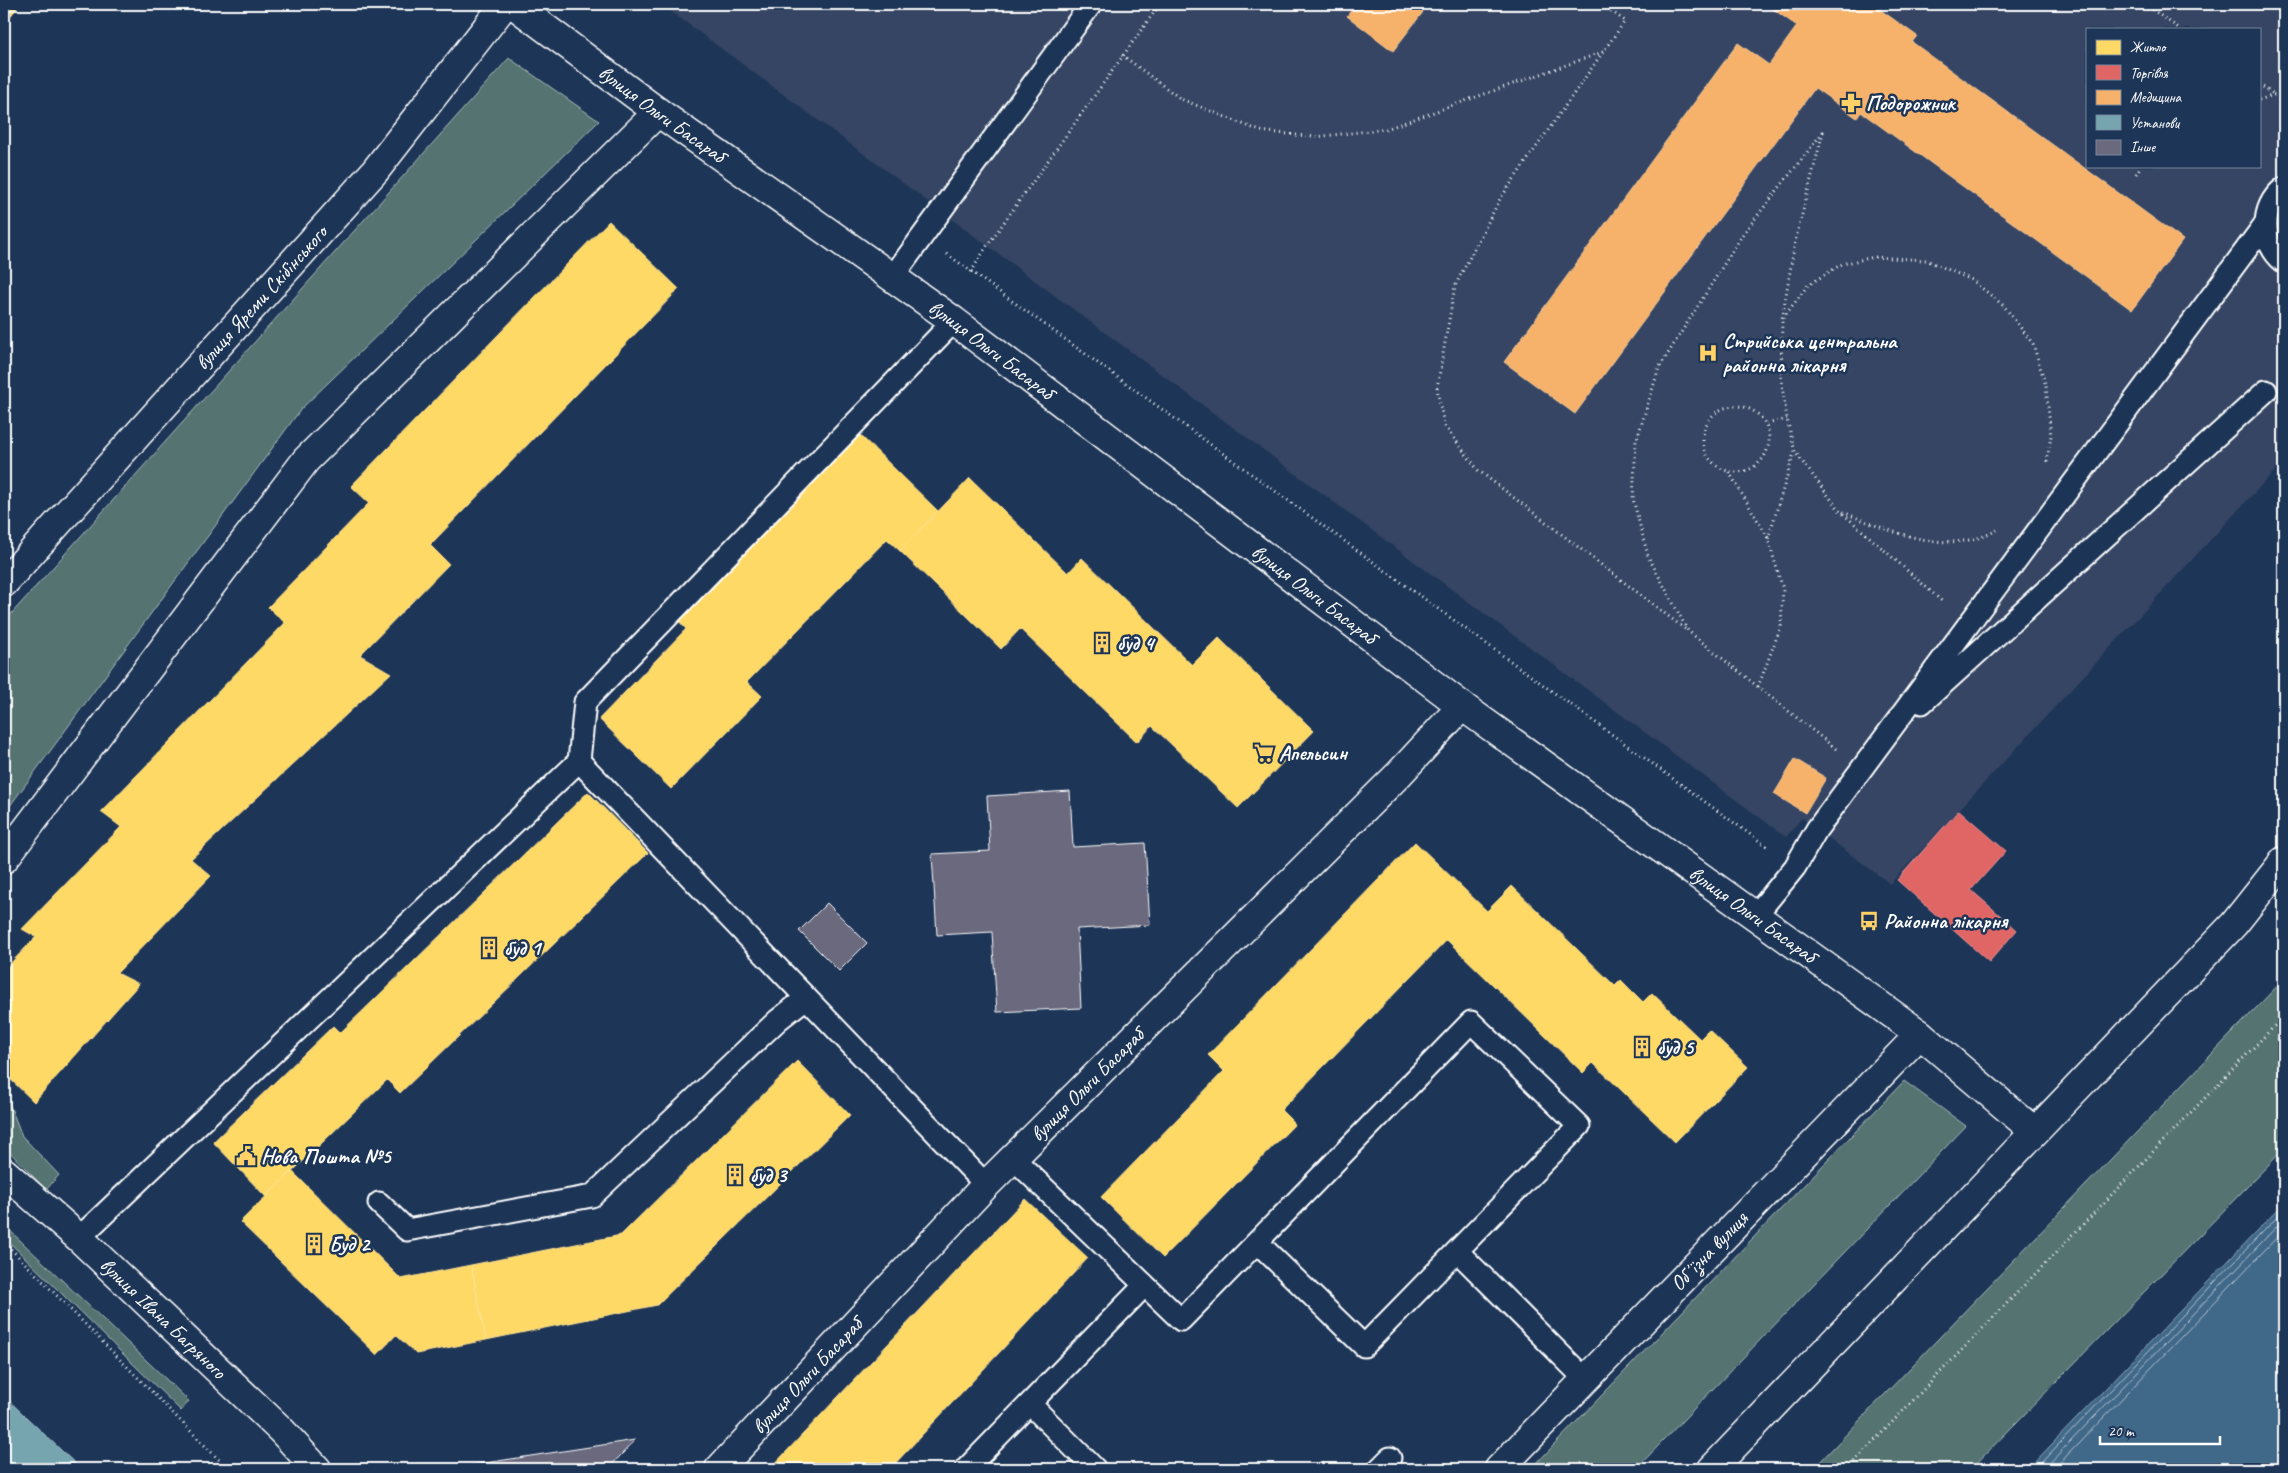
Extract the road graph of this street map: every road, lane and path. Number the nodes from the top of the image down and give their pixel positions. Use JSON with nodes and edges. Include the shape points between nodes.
{"nodes":[{"id":1,"x":505,"y":4,"type":"edge"},
{"id":2,"x":513,"y":4,"type":"edge"},
{"id":3,"x":1091,"y":4,"type":"edge"},
{"id":4,"x":1160,"y":4,"type":"edge"},
{"id":5,"x":1601,"y":4,"type":"edge"},
{"id":6,"x":2144,"y":4,"type":"edge"},
{"id":7,"x":2179,"y":28,"type":"edge"},
{"id":8,"x":1603,"y":52,"type":"junction"},
{"id":9,"x":1122,"y":54,"type":"junction"},
{"id":10,"x":2260,"y":85,"type":"edge"},
{"id":11,"x":2274,"y":95,"type":"junction"},
{"id":12,"x":2284,"y":96,"type":"edge"},
{"id":13,"x":2260,"y":100,"type":"edge"},
{"id":14,"x":658,"y":112,"type":"junction"},
{"id":15,"x":2140,"y":168,"type":"edge"},
{"id":16,"x":2136,"y":174,"type":"dead end"},
{"id":17,"x":2284,"y":188,"type":"edge"},
{"id":18,"x":2265,"y":224,"type":"junction"},
{"id":19,"x":922,"y":236,"type":"junction"},
{"id":20,"x":2284,"y":262,"type":"edge"},
{"id":21,"x":971,"y":272,"type":"junction"},
{"id":22,"x":892,"y":278,"type":"junction"},
{"id":23,"x":1782,"y":319,"type":"junction"},
{"id":24,"x":954,"y":322,"type":"junction"},
{"id":25,"x":2266,"y":390,"type":"dead end"},
{"id":26,"x":1787,"y":419,"type":"junction"},
{"id":27,"x":1767,"y":424,"type":"junction"},
{"id":28,"x":1795,"y":452,"type":"junction"},
{"id":29,"x":2046,"y":464,"type":"dead end"},
{"id":30,"x":1729,"y":472,"type":"junction"},
{"id":31,"x":1840,"y":511,"type":"junction"},
{"id":32,"x":2002,"y":527,"type":"dead end"},
{"id":33,"x":1768,"y":539,"type":"junction"},
{"id":34,"x":4,"y":583,"type":"edge"},
{"id":35,"x":1968,"y":625,"type":"junction"},
{"id":36,"x":1688,"y":631,"type":"junction"},
{"id":37,"x":1758,"y":687,"type":"junction"},
{"id":38,"x":1462,"y":706,"type":"junction"},
{"id":39,"x":1886,"y":737,"type":"junction"},
{"id":40,"x":579,"y":761,"type":"junction"},
{"id":41,"x":1862,"y":770,"type":"junction"},
{"id":42,"x":4,"y":859,"type":"edge"},
{"id":43,"x":2284,"y":862,"type":"edge"},
{"id":44,"x":1795,"y":867,"type":"junction"},
{"id":45,"x":1756,"y":915,"type":"junction"},
{"id":46,"x":806,"y":998,"type":"junction"},
{"id":47,"x":2284,"y":1016,"type":"edge"},
{"id":48,"x":1920,"y":1034,"type":"junction"},
{"id":49,"x":2034,"y":1131,"type":"junction"},
{"id":50,"x":1013,"y":1158,"type":"junction"},
{"id":51,"x":4,"y":1172,"type":"edge"},
{"id":52,"x":986,"y":1185,"type":"junction"},
{"id":53,"x":379,"y":1204,"type":"dead end"},
{"id":54,"x":79,"y":1238,"type":"junction"},
{"id":55,"x":4,"y":1242,"type":"edge"},
{"id":56,"x":1258,"y":1243,"type":"junction"},
{"id":57,"x":9,"y":1247,"type":"junction"},
{"id":58,"x":1457,"y":1251,"type":"junction"},
{"id":59,"x":4,"y":1252,"type":"edge"},
{"id":60,"x":1144,"y":1286,"type":"junction"},
{"id":61,"x":1585,"y":1379,"type":"junction"},
{"id":62,"x":1030,"y":1404,"type":"junction"},
{"id":63,"x":228,"y":1469,"type":"edge"},
{"id":64,"x":317,"y":1469,"type":"edge"},
{"id":65,"x":719,"y":1469,"type":"edge"},
{"id":66,"x":966,"y":1469,"type":"edge"},
{"id":67,"x":1095,"y":1469,"type":"edge"},
{"id":68,"x":1499,"y":1469,"type":"edge"},
{"id":69,"x":1712,"y":1469,"type":"edge"},
{"id":70,"x":1847,"y":1469,"type":"edge"}],
"edges":[{"from":1,"to":34,"type":"main road","name":"вулиця Яреми Скібінського","via":[[375,171]]},
{"from":2,"to":14,"type":"main road","name":"вулиця Ольги Басараб"},
{"from":3,"to":19,"type":"lane"},
{"from":4,"to":9,"type":"path"},
{"from":5,"to":8,"type":"path","via":[[1625,21]]},
{"from":6,"to":7,"type":"path"},
{"from":8,"to":9,"type":"path","via":[[1386,129],[1315,137],[1260,131],[1181,99]]},
{"from":8,"to":36,"type":"path","via":[[1500,199],[1455,286],[1437,388],[1444,425],[1478,470]]},
{"from":9,"to":21,"type":"path"},
{"from":10,"to":11,"type":"path"},
{"from":11,"to":12,"type":"path"},
{"from":11,"to":13,"type":"path"},
{"from":14,"to":22,"type":"main road","name":"вулиця Ольги Басараб"},
{"from":14,"to":42,"type":"main road","via":[[306,460]]},
{"from":15,"to":16,"type":"path"},
{"from":17,"to":18,"type":"lane","via":[[2269,208]]},
{"from":18,"to":20,"type":"lane","via":[[2268,242]]},
{"from":18,"to":35,"type":"lane"},
{"from":19,"to":21,"type":"path"},
{"from":19,"to":22,"type":"lane"},
{"from":21,"to":44,"type":"path"},
{"from":22,"to":24,"type":"main road","name":"вулиця Ольги Басараб"},
{"from":23,"to":26,"type":"path","via":[[1781,378]]},
{"from":23,"to":29,"type":"path","via":[[1808,285],[1842,264],[1874,257],[1926,260],[1972,280],[2004,306],[2032,344],[2046,386],[2050,436]]},
{"from":23,"to":36,"type":"path","via":[[1795,242],[1823,132],[1743,234],[1660,368],[1636,442],[1633,498],[1648,556]]},
{"from":24,"to":38,"type":"main road","name":"вулиця Ольги Басараб"},
{"from":24,"to":40,"type":"lane","via":[[585,702]]},
{"from":25,"to":39,"type":"lane"},
{"from":26,"to":27,"type":"path"},
{"from":26,"to":28,"type":"path"},
{"from":27,"to":30,"type":"path","via":[[1770,438],[1767,453],[1757,465],[1744,472]]},
{"from":27,"to":30,"type":"path","via":[[1757,412],[1743,406],[1728,406],[1715,413],[1706,425],[1702,439],[1706,454],[1715,465]]},
{"from":28,"to":31,"type":"path"},
{"from":28,"to":33,"type":"path"},
{"from":30,"to":33,"type":"path"},
{"from":31,"to":32,"type":"path","via":[[1890,531],[1946,543],[1985,537]]},
{"from":31,"to":35,"type":"path"},
{"from":33,"to":37,"type":"path","via":[[1783,589],[1781,626]]},
{"from":35,"to":39,"type":"lane"},
{"from":36,"to":37,"type":"path"},
{"from":37,"to":41,"type":"path"},
{"from":38,"to":45,"type":"main road","name":"вулиця Ольги Басараб"},
{"from":38,"to":50,"type":"main road","name":"вулиця Ольги Басараб","via":[[1399,774]]},
{"from":39,"to":41,"type":"lane"},
{"from":40,"to":46,"type":"lane"},
{"from":40,"to":54,"type":"lane"},
{"from":41,"to":44,"type":"lane","via":[[1817,829]]},
{"from":43,"to":49,"type":"main road","via":[[2234,924]]},
{"from":44,"to":45,"type":"lane"},
{"from":45,"to":48,"type":"main road","name":"вулиця Ольги Басараб"},
{"from":46,"to":52,"type":"lane"},
{"from":46,"to":53,"type":"lane","via":[[778,1020],[592,1196],[407,1230]]},
{"from":47,"to":70,"type":"path"},
{"from":48,"to":49,"type":"main road","name":"вулиця Ольги Басараб"},
{"from":48,"to":61,"type":"main road","name":"Обʼїзна вулиця"},
{"from":49,"to":69,"type":"main road"},
{"from":50,"to":52,"type":"main road","name":"вулиця Ольги Басараб"},
{"from":50,"to":60,"type":"lane"},
{"from":51,"to":54,"type":"main road","name":"вулиця Івана Багряного"},
{"from":52,"to":65,"type":"main road","name":"вулиця Ольги Басараб"},
{"from":54,"to":64,"type":"main road","name":"вулиця Івана Багряного","via":[[281,1430]]},
{"from":55,"to":57,"type":"path"},
{"from":56,"to":58,"type":"lane","via":[[1364,1346]]},
{"from":56,"to":58,"type":"lane","via":[[1471,1022],[1579,1126]]},
{"from":56,"to":60,"type":"lane","via":[[1181,1320]]},
{"from":57,"to":59,"type":"path"},
{"from":57,"to":63,"type":"path"},
{"from":58,"to":61,"type":"lane"},
{"from":60,"to":62,"type":"lane"},
{"from":61,"to":68,"type":"main road","name":"Обʼїзна вулиця"},
{"from":62,"to":66,"type":"lane"},
{"from":62,"to":67,"type":"lane"}]}
